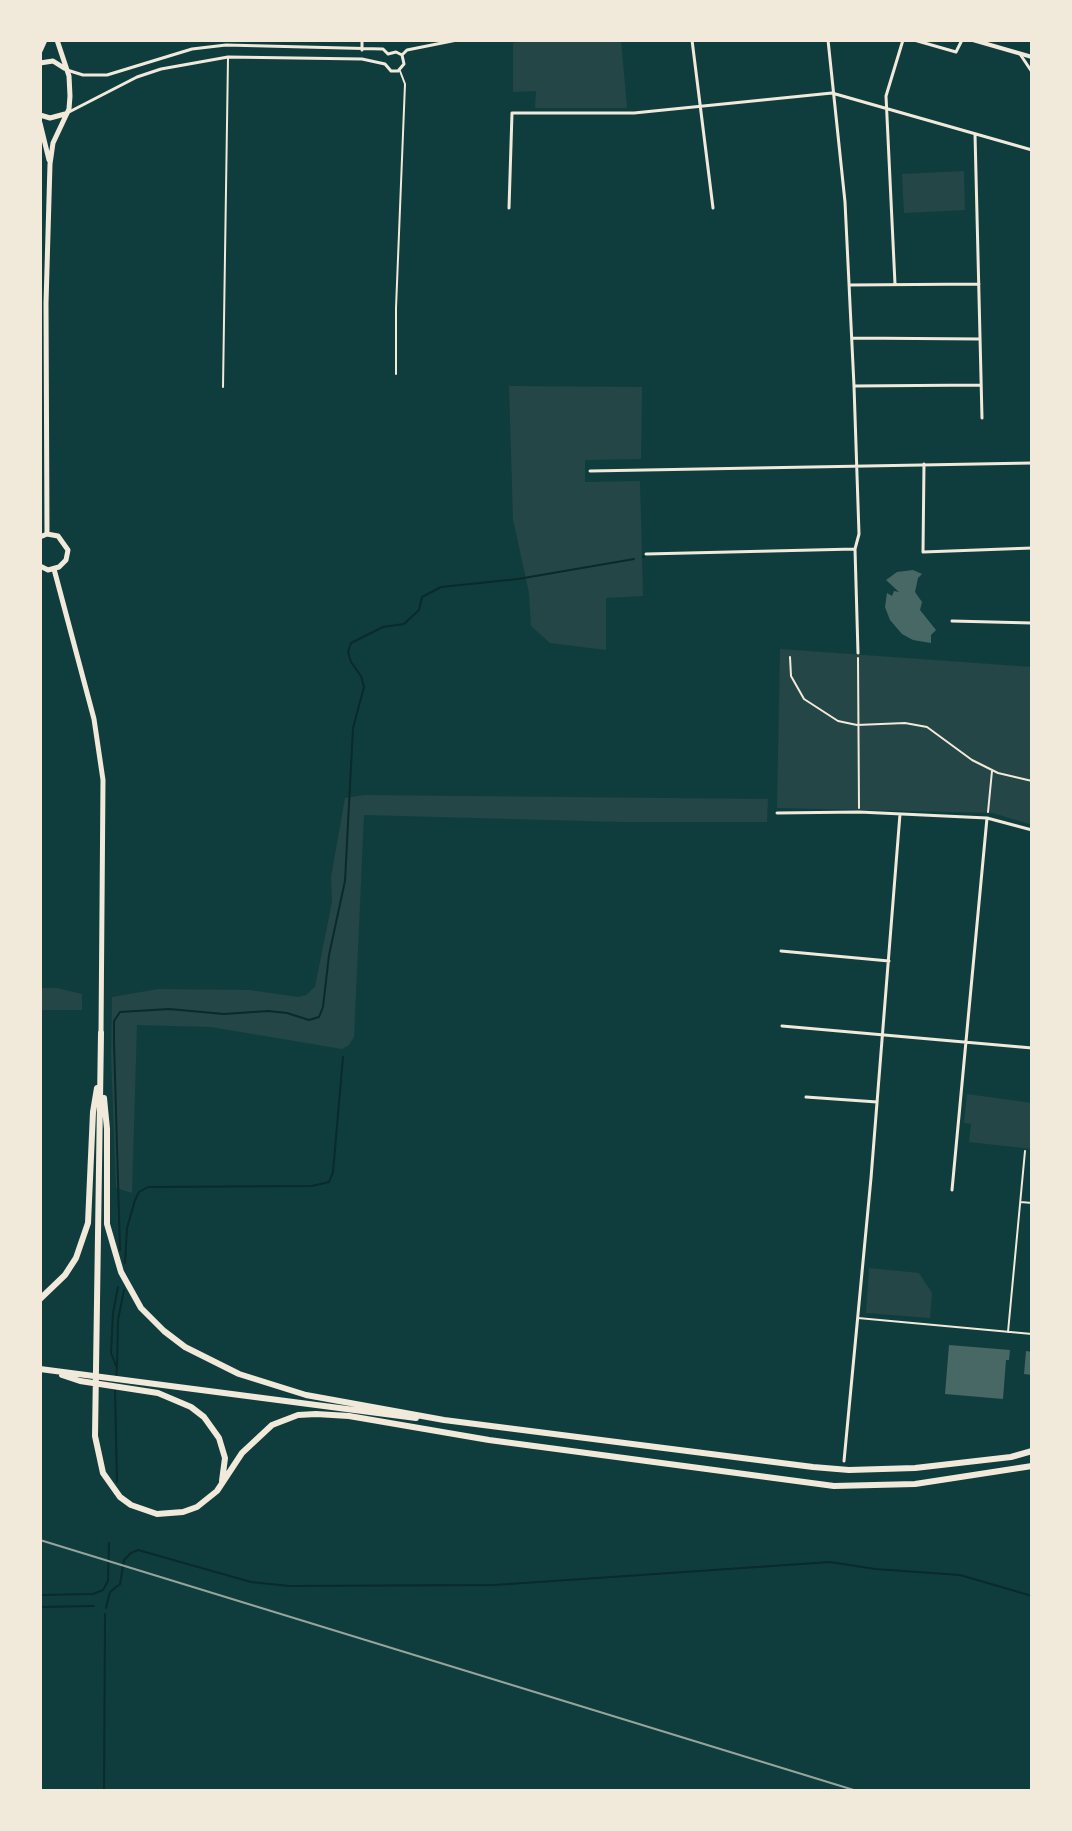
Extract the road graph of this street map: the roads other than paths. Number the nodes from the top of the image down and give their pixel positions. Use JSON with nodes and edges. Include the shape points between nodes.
{"nodes":[{"id":1,"x":45,"y":40,"type":"edge"},
{"id":2,"x":57,"y":40,"type":"edge"},
{"id":3,"x":362,"y":40,"type":"edge"},
{"id":4,"x":457,"y":40,"type":"edge"},
{"id":5,"x":692,"y":40,"type":"edge"},
{"id":6,"x":828,"y":40,"type":"edge"},
{"id":7,"x":903,"y":40,"type":"edge"},
{"id":8,"x":914,"y":40,"type":"edge"},
{"id":9,"x":962,"y":40,"type":"edge"},
{"id":10,"x":973,"y":40,"type":"edge"},
{"id":11,"x":362,"y":50,"type":"junction"},
{"id":12,"x":40,"y":51,"type":"edge"},
{"id":13,"x":388,"y":54,"type":"junction"},
{"id":14,"x":1020,"y":54,"type":"junction"},
{"id":15,"x":402,"y":55,"type":"junction"},
{"id":16,"x":228,"y":57,"type":"junction"},
{"id":17,"x":1032,"y":57,"type":"edge"},
{"id":18,"x":40,"y":63,"type":"edge"},
{"id":19,"x":385,"y":64,"type":"junction"},
{"id":20,"x":65,"y":69,"type":"junction"},
{"id":21,"x":399,"y":70,"type":"junction"},
{"id":22,"x":1032,"y":72,"type":"edge"},
{"id":23,"x":832,"y":93,"type":"junction"},
{"id":24,"x":701,"y":106,"type":"junction"},
{"id":25,"x":887,"y":109,"type":"junction"},
{"id":26,"x":65,"y":114,"type":"junction"},
{"id":27,"x":40,"y":115,"type":"edge"},
{"id":28,"x":41,"y":127,"type":"edge"},
{"id":29,"x":975,"y":134,"type":"junction"},
{"id":30,"x":1032,"y":150,"type":"edge"},
{"id":31,"x":50,"y":164,"type":"junction"},
{"id":32,"x":509,"y":208,"type":"dead end"},
{"id":33,"x":713,"y":208,"type":"dead end"},
{"id":34,"x":895,"y":284,"type":"junction"},
{"id":35,"x":979,"y":284,"type":"junction"},
{"id":36,"x":849,"y":285,"type":"junction"},
{"id":37,"x":852,"y":338,"type":"junction"},
{"id":38,"x":980,"y":339,"type":"junction"},
{"id":39,"x":396,"y":374,"type":"dead end"},
{"id":40,"x":981,"y":385,"type":"junction"},
{"id":41,"x":854,"y":386,"type":"junction"},
{"id":42,"x":223,"y":387,"type":"dead end"},
{"id":43,"x":982,"y":418,"type":"dead end"},
{"id":44,"x":1032,"y":463,"type":"edge"},
{"id":45,"x":924,"y":464,"type":"junction"},
{"id":46,"x":858,"y":465,"type":"junction"},
{"id":47,"x":590,"y":471,"type":"dead end"},
{"id":48,"x":43,"y":536,"type":"edge"},
{"id":49,"x":1032,"y":548,"type":"edge"},
{"id":50,"x":855,"y":549,"type":"junction"},
{"id":51,"x":646,"y":554,"type":"dead end"},
{"id":52,"x":40,"y":566,"type":"edge"},
{"id":53,"x":54,"y":569,"type":"junction"},
{"id":54,"x":952,"y":621,"type":"dead end"},
{"id":55,"x":1032,"y":623,"type":"edge"},
{"id":56,"x":858,"y":653,"type":"road end"},
{"id":57,"x":777,"y":813,"type":"dead end"},
{"id":58,"x":900,"y":814,"type":"junction"},
{"id":59,"x":987,"y":818,"type":"junction"},
{"id":60,"x":1032,"y":830,"type":"edge"},
{"id":61,"x":781,"y":951,"type":"dead end"},
{"id":62,"x":889,"y":961,"type":"junction"},
{"id":63,"x":782,"y":1026,"type":"dead end"},
{"id":64,"x":101,"y":1033,"type":"joint"},
{"id":65,"x":883,"y":1034,"type":"junction"},
{"id":66,"x":966,"y":1043,"type":"junction"},
{"id":67,"x":1032,"y":1048,"type":"edge"},
{"id":68,"x":100,"y":1068,"type":"junction"},
{"id":69,"x":806,"y":1097,"type":"dead end"},
{"id":70,"x":877,"y":1102,"type":"junction"},
{"id":71,"x":1025,"y":1151,"type":"dead end"},
{"id":72,"x":952,"y":1190,"type":"dead end"},
{"id":73,"x":1020,"y":1201,"type":"junction"},
{"id":74,"x":1032,"y":1203,"type":"edge"},
{"id":75,"x":40,"y":1299,"type":"edge"},
{"id":76,"x":858,"y":1318,"type":"junction"},
{"id":77,"x":1008,"y":1332,"type":"junction"},
{"id":78,"x":1032,"y":1334,"type":"edge"},
{"id":79,"x":44,"y":1370,"type":"edge"},
{"id":80,"x":131,"y":1384,"type":"junction"},
{"id":81,"x":371,"y":1414,"type":"junction"},
{"id":82,"x":444,"y":1420,"type":"junction"},
{"id":83,"x":442,"y":1432,"type":"junction"},
{"id":84,"x":1032,"y":1451,"type":"edge"},
{"id":85,"x":844,"y":1461,"type":"dead end"},
{"id":86,"x":1032,"y":1466,"type":"edge"},
{"id":87,"x":217,"y":1491,"type":"junction"}],
"edges":[{"from":1,"to":12,"type":"main road"},
{"from":2,"to":20,"type":"main road"},
{"from":3,"to":11,"type":"street"},
{"from":4,"to":15,"type":"street"},
{"from":5,"to":24,"type":"street"},
{"from":6,"to":23,"type":"street"},
{"from":7,"to":25,"type":"street"},
{"from":8,"to":9,"type":"street","via":[[956,52]]},
{"from":10,"to":14,"type":"street"},
{"from":11,"to":13,"type":"street","via":[[383,49]]},
{"from":11,"to":20,"type":"street","via":[[226,45],[192,49],[107,75]]},
{"from":13,"to":15,"type":"street"},
{"from":13,"to":19,"type":"street"},
{"from":14,"to":17,"type":"street"},
{"from":14,"to":22,"type":"street"},
{"from":15,"to":21,"type":"street"},
{"from":16,"to":19,"type":"street"},
{"from":16,"to":26,"type":"street","via":[[137,77]]},
{"from":16,"to":42,"type":"lane"},
{"from":18,"to":20,"type":"main road","via":[[53,61]]},
{"from":19,"to":21,"type":"street","via":[[391,71]]},
{"from":20,"to":26,"type":"main road","via":[[71,85]]},
{"from":21,"to":39,"type":"lane","via":[[405,84]]},
{"from":23,"to":24,"type":"street"},
{"from":23,"to":25,"type":"street"},
{"from":23,"to":36,"type":"street"},
{"from":24,"to":32,"type":"street","via":[[634,113],[512,113]]},
{"from":24,"to":33,"type":"street"},
{"from":25,"to":29,"type":"street"},
{"from":25,"to":34,"type":"street"},
{"from":26,"to":27,"type":"main road"},
{"from":26,"to":31,"type":"main road"},
{"from":28,"to":31,"type":"main road"},
{"from":29,"to":30,"type":"street"},
{"from":29,"to":35,"type":"street"},
{"from":31,"to":48,"type":"main road"},
{"from":34,"to":35,"type":"street"},
{"from":34,"to":36,"type":"street"},
{"from":35,"to":38,"type":"street"},
{"from":36,"to":37,"type":"street"},
{"from":37,"to":38,"type":"street"},
{"from":37,"to":41,"type":"street"},
{"from":38,"to":40,"type":"street"},
{"from":40,"to":41,"type":"street"},
{"from":40,"to":43,"type":"street"},
{"from":41,"to":46,"type":"street"},
{"from":44,"to":45,"type":"street"},
{"from":45,"to":46,"type":"street"},
{"from":45,"to":49,"type":"street","via":[[923,552]]},
{"from":46,"to":47,"type":"street"},
{"from":46,"to":50,"type":"street"},
{"from":48,"to":53,"type":"main road","via":[[58,536],[68,550],[66,560]]},
{"from":50,"to":51,"type":"street"},
{"from":50,"to":56,"type":"street"},
{"from":52,"to":53,"type":"main road"},
{"from":53,"to":64,"type":"main road","via":[[94,719],[103,780]]},
{"from":54,"to":55,"type":"street"},
{"from":57,"to":58,"type":"street"},
{"from":58,"to":59,"type":"street"},
{"from":58,"to":62,"type":"street"},
{"from":59,"to":60,"type":"street"},
{"from":59,"to":66,"type":"street"},
{"from":61,"to":62,"type":"street"},
{"from":62,"to":65,"type":"street"},
{"from":63,"to":65,"type":"street"},
{"from":64,"to":68,"type":"highway"},
{"from":65,"to":66,"type":"street"},
{"from":65,"to":70,"type":"street"},
{"from":66,"to":67,"type":"street"},
{"from":66,"to":72,"type":"street"},
{"from":68,"to":75,"type":"highway","via":[[88,1223],[76,1258]]},
{"from":68,"to":82,"type":"highway","via":[[107,1129],[107,1224],[121,1272],[151,1319],[185,1347],[239,1374],[306,1395]]},
{"from":68,"to":87,"type":"highway","via":[[98,1456],[111,1487],[143,1511],[183,1512]]},
{"from":69,"to":70,"type":"street"},
{"from":70,"to":76,"type":"street"},
{"from":71,"to":73,"type":"lane"},
{"from":73,"to":74,"type":"lane"},
{"from":73,"to":77,"type":"lane"},
{"from":76,"to":77,"type":"lane"},
{"from":76,"to":85,"type":"street"},
{"from":77,"to":78,"type":"lane"},
{"from":79,"to":80,"type":"highway"},
{"from":80,"to":81,"type":"highway"},
{"from":80,"to":87,"type":"highway","via":[[191,1407],[213,1428],[224,1448],[225,1470]]},
{"from":81,"to":82,"type":"highway"},
{"from":81,"to":83,"type":"highway"},
{"from":82,"to":84,"type":"highway","via":[[849,1470],[941,1466]]},
{"from":83,"to":86,"type":"highway","via":[[847,1487],[915,1484]]},
{"from":83,"to":87,"type":"highway","via":[[333,1414],[298,1415],[257,1437]]}]}
